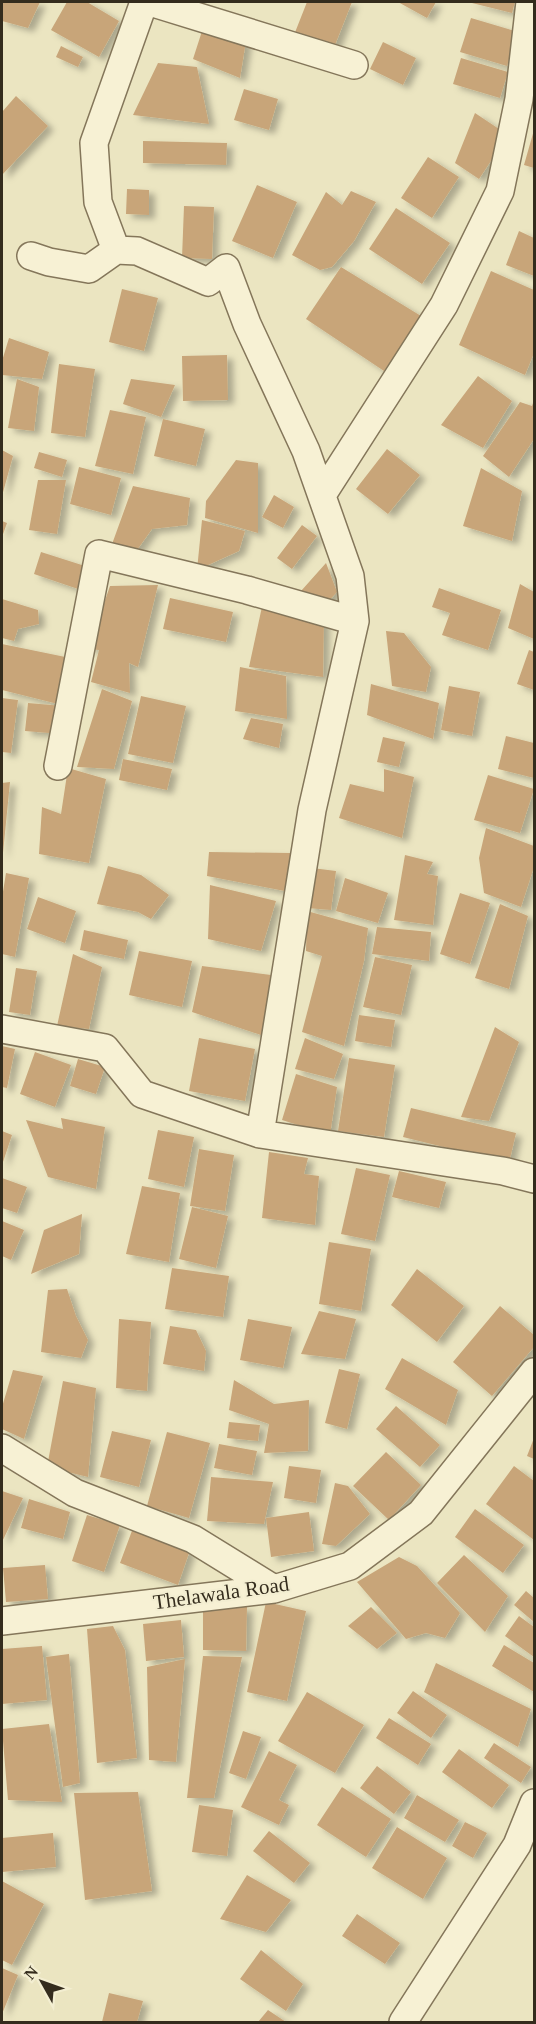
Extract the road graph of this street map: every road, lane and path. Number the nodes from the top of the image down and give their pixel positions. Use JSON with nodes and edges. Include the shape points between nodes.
{"nodes":[{"id":1,"x":144,"y":2,"type":"edge"},
{"id":2,"x":150,"y":2,"type":"edge"},
{"id":3,"x":530,"y":2,"type":"edge"},
{"id":4,"x":354,"y":65,"type":"dead end"},
{"id":5,"x":116,"y":250,"type":"junction"},
{"id":6,"x":31,"y":256,"type":"dead end"},
{"id":7,"x":322,"y":495,"type":"junction"},
{"id":8,"x":355,"y":621,"type":"junction"},
{"id":9,"x":58,"y":766,"type":"dead end"},
{"id":10,"x":2,"y":1029,"type":"edge"},
{"id":11,"x":260,"y":1134,"type":"junction"},
{"id":12,"x":534,"y":1179,"type":"edge"},
{"id":13,"x":534,"y":1372,"type":"edge"},
{"id":14,"x":2,"y":1448,"type":"edge"},
{"id":15,"x":274,"y":1589,"type":"junction"},
{"id":16,"x":2,"y":1621,"type":"edge"},
{"id":17,"x":534,"y":1803,"type":"edge"},
{"id":18,"x":403,"y":2022,"type":"edge"}],
"edges":[{"from":1,"to":5,"type":"street","via":[[94,143],[98,202]]},
{"from":2,"to":4,"type":"street"},
{"from":3,"to":7,"type":"street","via":[[519,99],[500,191],[444,305]]},
{"from":5,"to":6,"type":"street","via":[[89,268]]},
{"from":5,"to":7,"type":"street","via":[[137,251],[208,282],[226,268]]},
{"from":7,"to":8,"type":"street","via":[[350,576]]},
{"from":8,"to":9,"type":"street","via":[[99,554]]},
{"from":8,"to":11,"type":"street","via":[[312,810]]},
{"from":10,"to":11,"type":"street","via":[[105,1047],[142,1094]]},
{"from":11,"to":12,"type":"street"},
{"from":13,"to":15,"type":"street","name":"Thelawala Road","via":[[421,1513],[350,1566]]},
{"from":14,"to":15,"type":"street","via":[[75,1493],[193,1539]]},
{"from":15,"to":16,"type":"street","name":"Thelawala Road"},
{"from":17,"to":18,"type":"street","via":[[517,1845]]}]}
